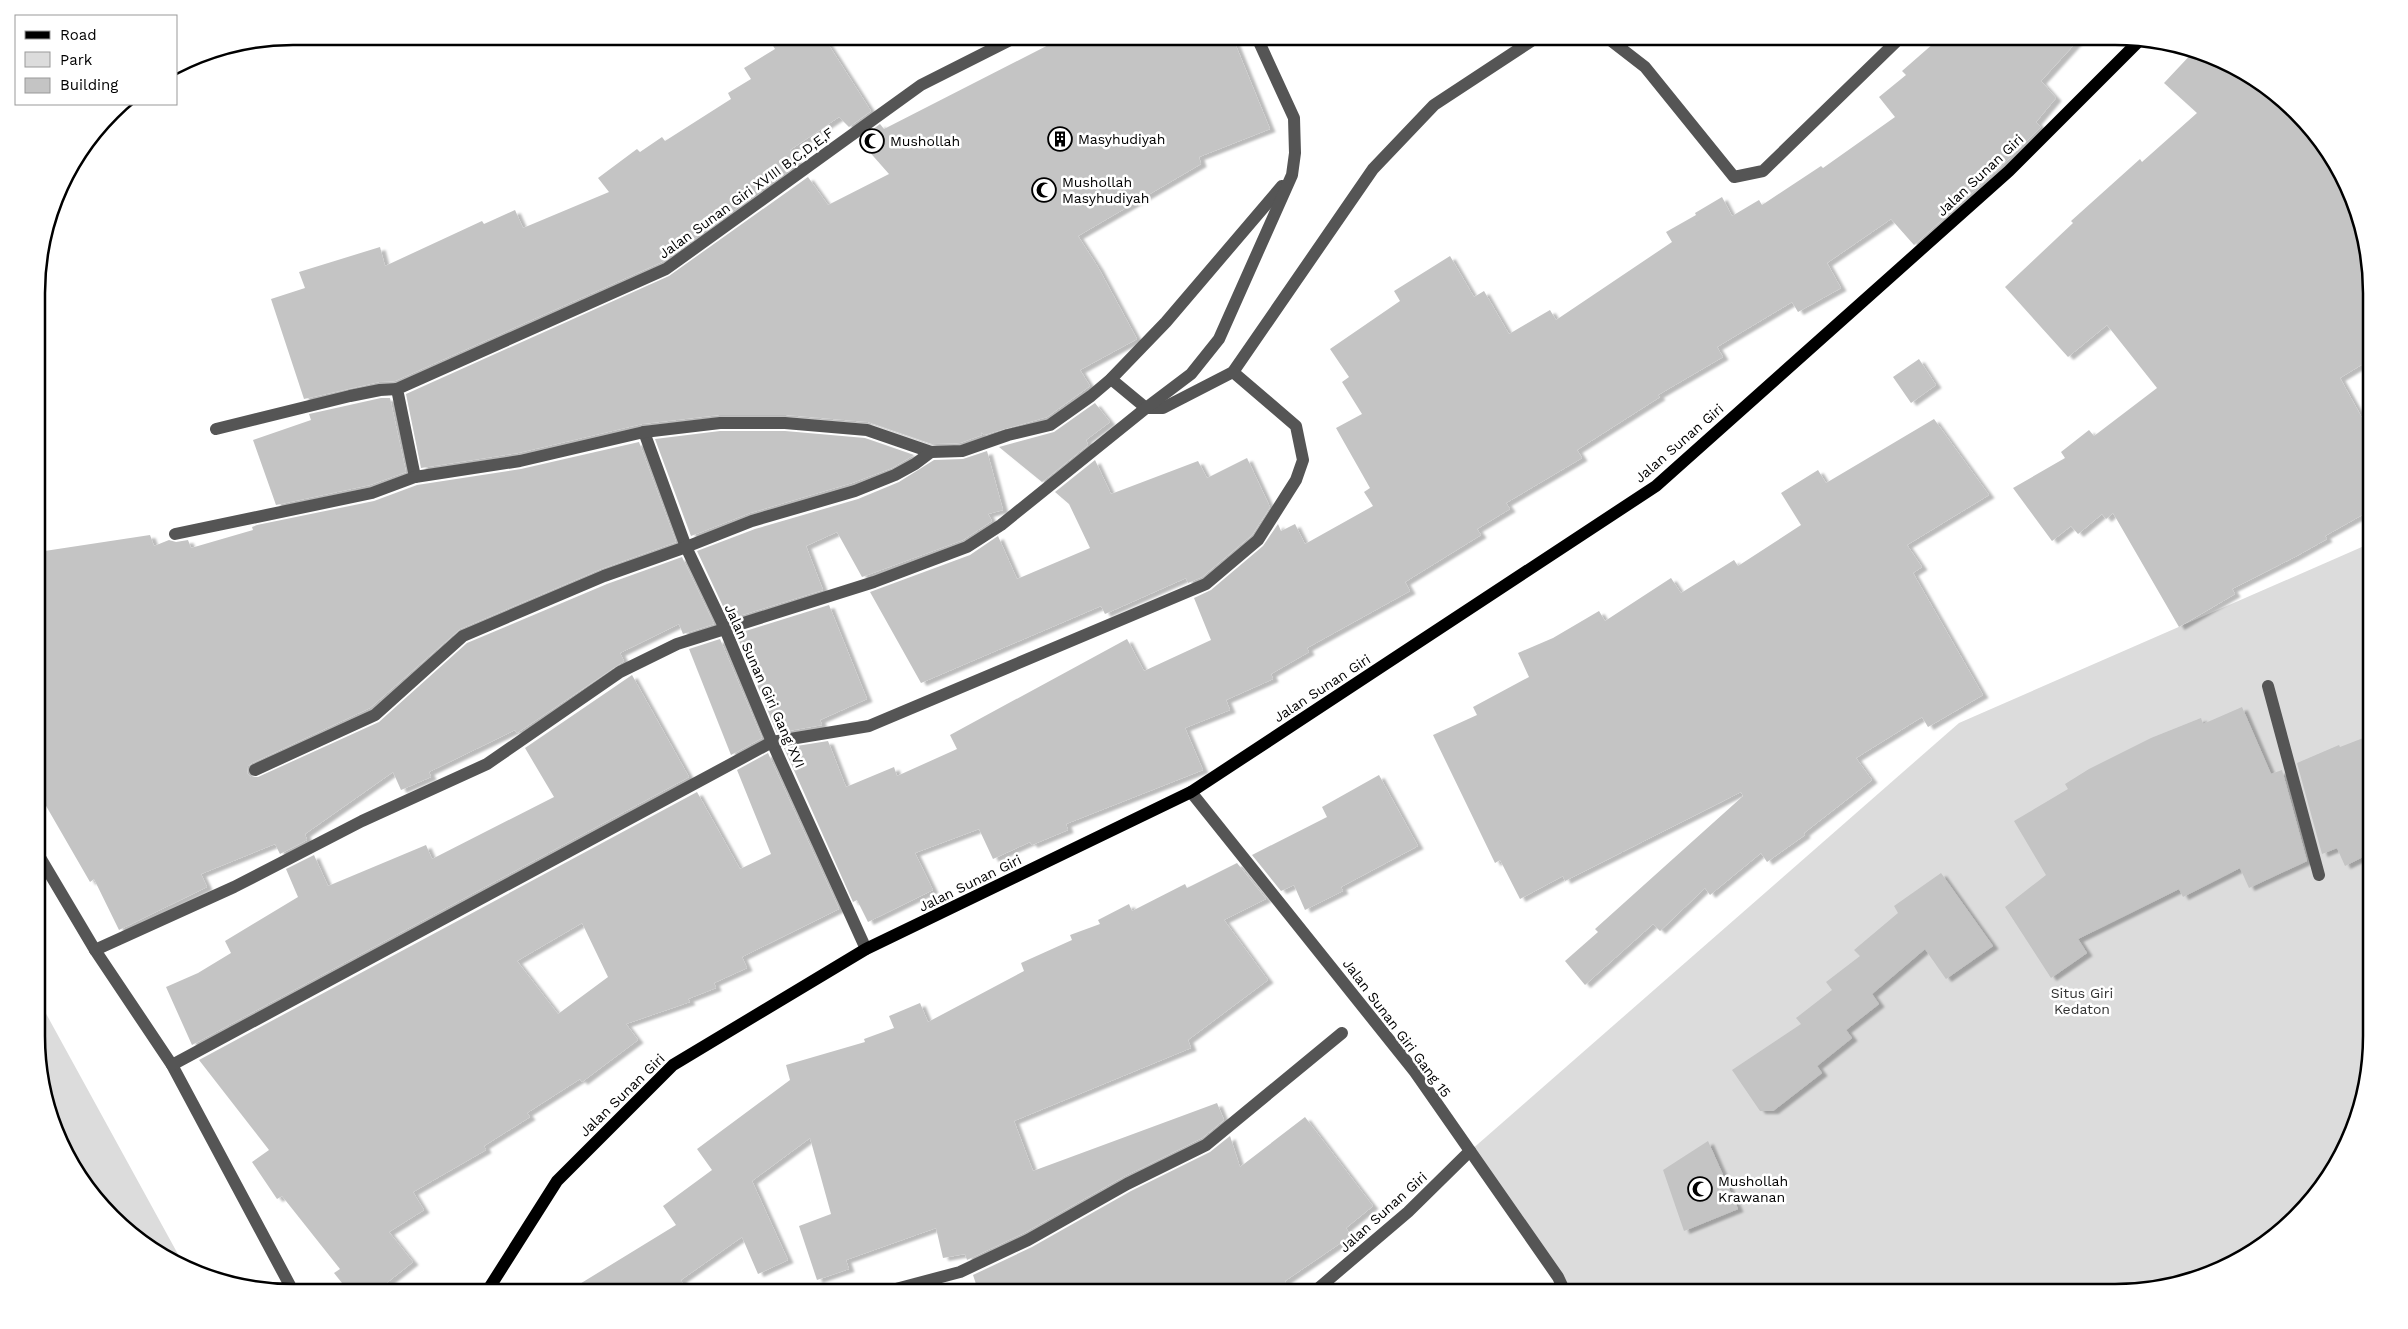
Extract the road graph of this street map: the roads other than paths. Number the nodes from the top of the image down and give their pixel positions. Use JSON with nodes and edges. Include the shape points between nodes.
{"nodes":[{"id":1,"x":1000,"y":45,"type":"edge"},
{"id":2,"x":1263,"y":45,"type":"edge"},
{"id":3,"x":1525,"y":45,"type":"edge"},
{"id":4,"x":1617,"y":45,"type":"edge"},
{"id":5,"x":1893,"y":45,"type":"edge"},
{"id":6,"x":2134,"y":46,"type":"edge"},
{"id":7,"x":1292,"y":175,"type":"junction"},
{"id":8,"x":1233,"y":372,"type":"junction"},
{"id":9,"x":1111,"y":379,"type":"junction"},
{"id":10,"x":397,"y":389,"type":"junction"},
{"id":11,"x":1146,"y":408,"type":"junction"},
{"id":12,"x":216,"y":429,"type":"dead end"},
{"id":13,"x":644,"y":432,"type":"junction"},
{"id":14,"x":930,"y":452,"type":"junction"},
{"id":15,"x":414,"y":477,"type":"junction"},
{"id":16,"x":175,"y":534,"type":"dead end"},
{"id":17,"x":686,"y":548,"type":"junction"},
{"id":18,"x":725,"y":629,"type":"junction"},
{"id":19,"x":2268,"y":686,"type":"dead end"},
{"id":20,"x":772,"y":742,"type":"junction"},
{"id":21,"x":255,"y":770,"type":"dead end"},
{"id":22,"x":1191,"y":792,"type":"junction"},
{"id":23,"x":45,"y":866,"type":"edge"},
{"id":24,"x":2319,"y":874,"type":"dead end"},
{"id":25,"x":866,"y":949,"type":"junction"},
{"id":26,"x":95,"y":950,"type":"junction"},
{"id":27,"x":1342,"y":1033,"type":"dead end"},
{"id":28,"x":172,"y":1065,"type":"junction"},
{"id":29,"x":1470,"y":1151,"type":"junction"},
{"id":30,"x":289,"y":1284,"type":"edge"},
{"id":31,"x":492,"y":1284,"type":"edge"},
{"id":32,"x":915,"y":1284,"type":"edge"},
{"id":33,"x":1323,"y":1284,"type":"edge"},
{"id":34,"x":1561,"y":1284,"type":"edge"}],
"edges":[{"from":1,"to":10,"type":"street","name":"Jalan Sunan Giri XVIII B,C,D,E,F","via":[[921,85],[666,269]]},
{"from":2,"to":7,"type":"street","via":[[1294,118]]},
{"from":3,"to":8,"type":"street","via":[[1434,105],[1373,170]]},
{"from":4,"to":5,"type":"street","via":[[1645,67],[1734,177],[1763,171]]},
{"from":6,"to":22,"type":"main road","name":"Jalan Sunan Giri","via":[[2008,171],[1656,486]]},
{"from":7,"to":9,"type":"street","via":[[1166,322]]},
{"from":7,"to":11,"type":"street","via":[[1219,339],[1192,374]]},
{"from":8,"to":11,"type":"street","via":[[1163,408]]},
{"from":8,"to":20,"type":"street","via":[[1296,426],[1303,460],[1296,480],[1258,540],[1206,584],[868,726]]},
{"from":9,"to":11,"type":"street"},
{"from":9,"to":14,"type":"street","via":[[1050,426],[1008,435],[962,451]]},
{"from":10,"to":12,"type":"street","name":"Jalan Sunan Giri XVIII B,C,D,E,F","via":[[350,396]]},
{"from":10,"to":15,"type":"street"},
{"from":11,"to":18,"type":"street","via":[[1001,525],[967,547],[874,582]]},
{"from":13,"to":14,"type":"street","via":[[720,423],[785,423],[867,430]]},
{"from":13,"to":15,"type":"street","via":[[520,461]]},
{"from":13,"to":17,"type":"street","name":"Jalan Sunan Giri Gang XVI"},
{"from":14,"to":17,"type":"street","via":[[895,475],[855,491],[752,521]]},
{"from":15,"to":16,"type":"street","via":[[372,493]]},
{"from":17,"to":18,"type":"street","name":"Jalan Sunan Giri Gang XVI"},
{"from":17,"to":21,"type":"street","via":[[604,576],[463,636],[374,715]]},
{"from":18,"to":20,"type":"street","name":"Jalan Sunan Giri Gang XVI"},
{"from":18,"to":26,"type":"street","via":[[677,644],[620,672],[487,764]]},
{"from":19,"to":24,"type":"street"},
{"from":20,"to":25,"type":"street","name":"Jalan Sunan Giri Gang XVI"},
{"from":20,"to":28,"type":"street"},
{"from":22,"to":25,"type":"main road","name":"Jalan Sunan Giri"},
{"from":22,"to":29,"type":"street","name":"Jalan Sunan Giri Gang 15","via":[[1415,1072]]},
{"from":23,"to":26,"type":"street"},
{"from":25,"to":31,"type":"main road","name":"Jalan Sunan Giri","via":[[673,1065],[557,1181]]},
{"from":26,"to":28,"type":"street"},
{"from":27,"to":32,"type":"street","via":[[1190,1155],[1127,1184],[1028,1240],[960,1272]]},
{"from":28,"to":30,"type":"street"},
{"from":29,"to":33,"type":"street","name":"Jalan Sunan Giri","via":[[1408,1212]]},
{"from":29,"to":34,"type":"street","name":"Jalan Sunan Giri Gang 15"}]}
